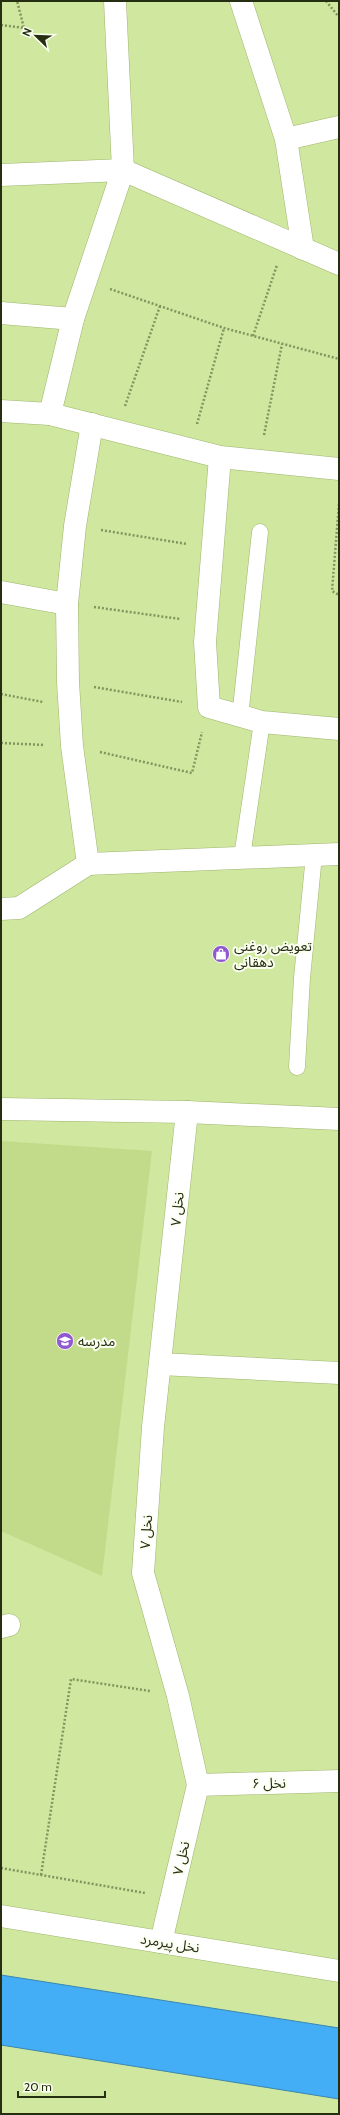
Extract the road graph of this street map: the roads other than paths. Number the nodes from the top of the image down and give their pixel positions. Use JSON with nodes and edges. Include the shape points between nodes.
{"nodes":[{"id":1,"x":115,"y":1,"type":"edge"},
{"id":2,"x":241,"y":1,"type":"edge"},
{"id":3,"x":339,"y":127,"type":"edge"},
{"id":4,"x":286,"y":139,"type":"junction"},
{"id":5,"x":123,"y":170,"type":"junction"},
{"id":6,"x":1,"y":176,"type":"edge"},
{"id":7,"x":294,"y":245,"type":"junction"},
{"id":8,"x":339,"y":264,"type":"edge"},
{"id":9,"x":1,"y":313,"type":"edge"},
{"id":10,"x":73,"y":319,"type":"junction"},
{"id":11,"x":2,"y":409,"type":"edge"},
{"id":12,"x":50,"y":414,"type":"junction"},
{"id":13,"x":92,"y":424,"type":"junction"},
{"id":14,"x":220,"y":457,"type":"junction"},
{"id":15,"x":339,"y":469,"type":"edge"},
{"id":16,"x":260,"y":532,"type":"dead end"},
{"id":17,"x":1,"y":592,"type":"edge"},
{"id":18,"x":67,"y":604,"type":"junction"},
{"id":19,"x":240,"y":717,"type":"junction"},
{"id":20,"x":262,"y":722,"type":"junction"},
{"id":21,"x":339,"y":725,"type":"edge"},
{"id":22,"x":339,"y":854,"type":"edge"},
{"id":23,"x":314,"y":855,"type":"junction"},
{"id":24,"x":242,"y":857,"type":"junction"},
{"id":25,"x":88,"y":864,"type":"junction"},
{"id":26,"x":1,"y":909,"type":"edge"},
{"id":27,"x":297,"y":1067,"type":"dead end"},
{"id":28,"x":1,"y":1109,"type":"edge"},
{"id":29,"x":187,"y":1112,"type":"junction"},
{"id":30,"x":339,"y":1119,"type":"edge"},
{"id":31,"x":160,"y":1364,"type":"junction"},
{"id":32,"x":339,"y":1374,"type":"edge"},
{"id":33,"x":339,"y":1781,"type":"edge"},
{"id":34,"x":198,"y":1785,"type":"junction"},
{"id":35,"x":1,"y":1916,"type":"edge"},
{"id":36,"x":161,"y":1942,"type":"junction"},
{"id":37,"x":339,"y":1971,"type":"edge"}],
"edges":[{"from":1,"to":5,"type":"street"},
{"from":2,"to":4,"type":"street"},
{"from":3,"to":4,"type":"street"},
{"from":4,"to":7,"type":"street"},
{"from":5,"to":6,"type":"street"},
{"from":5,"to":7,"type":"street"},
{"from":5,"to":10,"type":"street"},
{"from":7,"to":8,"type":"street"},
{"from":9,"to":10,"type":"street"},
{"from":10,"to":12,"type":"street"},
{"from":11,"to":12,"type":"street"},
{"from":12,"to":13,"type":"street"},
{"from":13,"to":14,"type":"street"},
{"from":13,"to":18,"type":"street","via":[[75,526]]},
{"from":14,"to":15,"type":"street"},
{"from":14,"to":19,"type":"street","via":[[205,642],[209,707]]},
{"from":16,"to":19,"type":"lane"},
{"from":17,"to":18,"type":"street"},
{"from":18,"to":25,"type":"street","via":[[72,746]]},
{"from":19,"to":20,"type":"street"},
{"from":20,"to":21,"type":"street"},
{"from":20,"to":24,"type":"lane"},
{"from":22,"to":23,"type":"street"},
{"from":23,"to":24,"type":"street"},
{"from":23,"to":27,"type":"lane","via":[[302,978]]},
{"from":24,"to":25,"type":"street"},
{"from":25,"to":26,"type":"street","via":[[19,908]]},
{"from":28,"to":29,"type":"street"},
{"from":29,"to":30,"type":"street"},
{"from":29,"to":31,"type":"street","name":"نخل ۷"},
{"from":31,"to":32,"type":"street"},
{"from":31,"to":34,"type":"street","name":"نخل ۷","via":[[143,1573],[178,1696]]},
{"from":33,"to":34,"type":"street","name":"نخل ۶"},
{"from":34,"to":36,"type":"street","name":"نخل ۷"},
{"from":35,"to":36,"type":"street","name":"نخل پیرمرد"},
{"from":36,"to":37,"type":"street","name":"نخل پیرمرد"}]}
